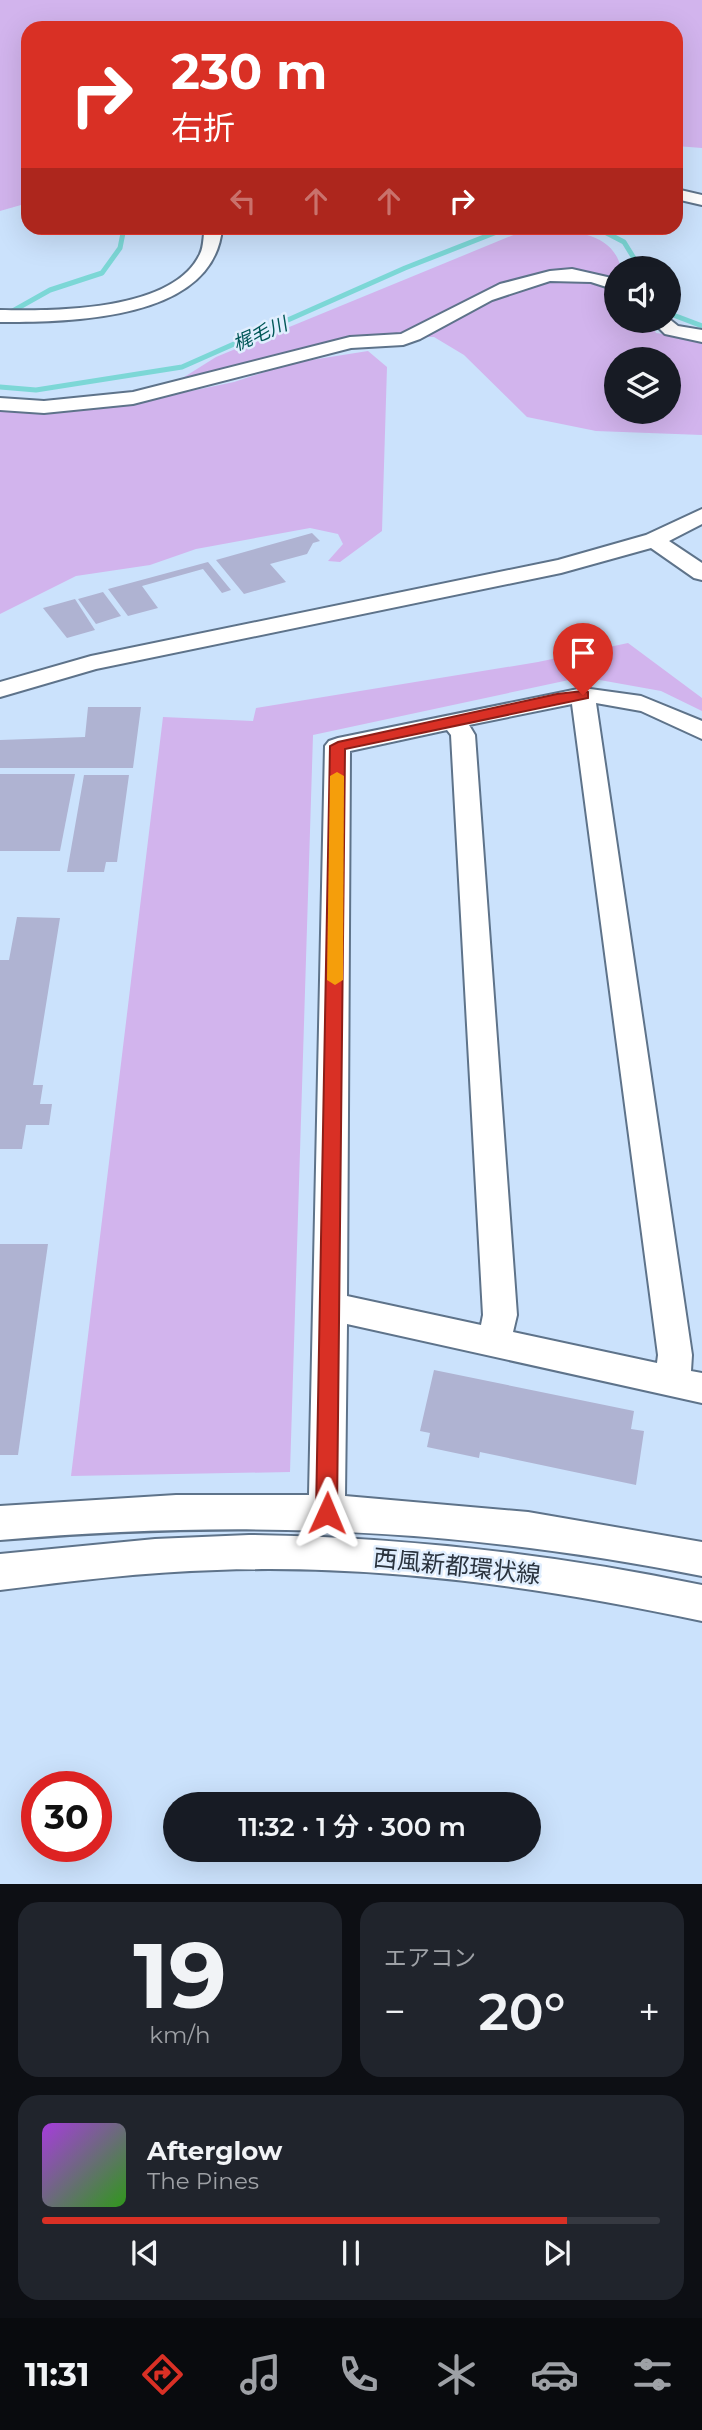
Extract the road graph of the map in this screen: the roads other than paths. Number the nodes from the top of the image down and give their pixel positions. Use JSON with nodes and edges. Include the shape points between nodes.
{"nodes":[{"id":1,"x":683,"y":196,"type":"edge"},
{"id":2,"x":702,"y":200,"type":"edge"},
{"id":3,"x":212,"y":235,"type":"edge"},
{"id":4,"x":604,"y":281,"type":"edge"},
{"id":5,"x":0,"y":316,"type":"edge"},
{"id":6,"x":681,"y":332,"type":"edge"},
{"id":7,"x":702,"y":336,"type":"edge"},
{"id":8,"x":0,"y":404,"type":"edge"},
{"id":9,"x":702,"y":515,"type":"edge"},
{"id":10,"x":654,"y":540,"type":"junction"},
{"id":11,"x":702,"y":573,"type":"edge"},
{"id":12,"x":0,"y":690,"type":"edge"},
{"id":13,"x":583,"y":695,"type":"junction"},
{"id":14,"x":454,"y":720,"type":"junction"},
{"id":15,"x":702,"y":731,"type":"edge"},
{"id":16,"x":330,"y":1306,"type":"junction"},
{"id":17,"x":494,"y":1342,"type":"junction"},
{"id":18,"x":687,"y":1384,"type":"edge"},
{"id":19,"x":327,"y":1513,"type":"junction"},
{"id":20,"x":0,"y":1523,"type":"edge"},
{"id":21,"x":702,"y":1559,"type":"edge"},
{"id":22,"x":0,"y":1572,"type":"edge"},
{"id":23,"x":702,"y":1603,"type":"edge"}],
"edges":[{"from":1,"to":2,"type":"street"},
{"from":3,"to":5,"type":"street","via":[[210,251],[200,267],[162,292],[104,310]]},
{"from":4,"to":8,"type":"street","via":[[566,274],[533,278],[493,291],[405,338],[354,342],[231,376],[96,402],[30,408]]},
{"from":6,"to":7,"type":"street"},
{"from":9,"to":10,"type":"street"},
{"from":10,"to":11,"type":"street"},
{"from":10,"to":12,"type":"street","via":[[561,566],[90,663]]},
{"from":13,"to":14,"type":"street"},
{"from":13,"to":15,"type":"street","via":[[630,698]]},
{"from":13,"to":18,"type":"street","via":[[675,1355]]},
{"from":14,"to":16,"type":"street","via":[[338,746]]},
{"from":14,"to":17,"type":"street","via":[[463,735],[500,1315]]},
{"from":16,"to":17,"type":"street"},
{"from":16,"to":19,"type":"street"},
{"from":17,"to":18,"type":"street"},
{"from":19,"to":20,"type":"street","name":"西風新都環状線","via":[[172,1510]]},
{"from":19,"to":21,"type":"street","name":"西風新都環状線","via":[[475,1523]]},
{"from":22,"to":23,"type":"street","name":"西風新都環状線","via":[[247,1552],[361,1556],[470,1564]]}]}
